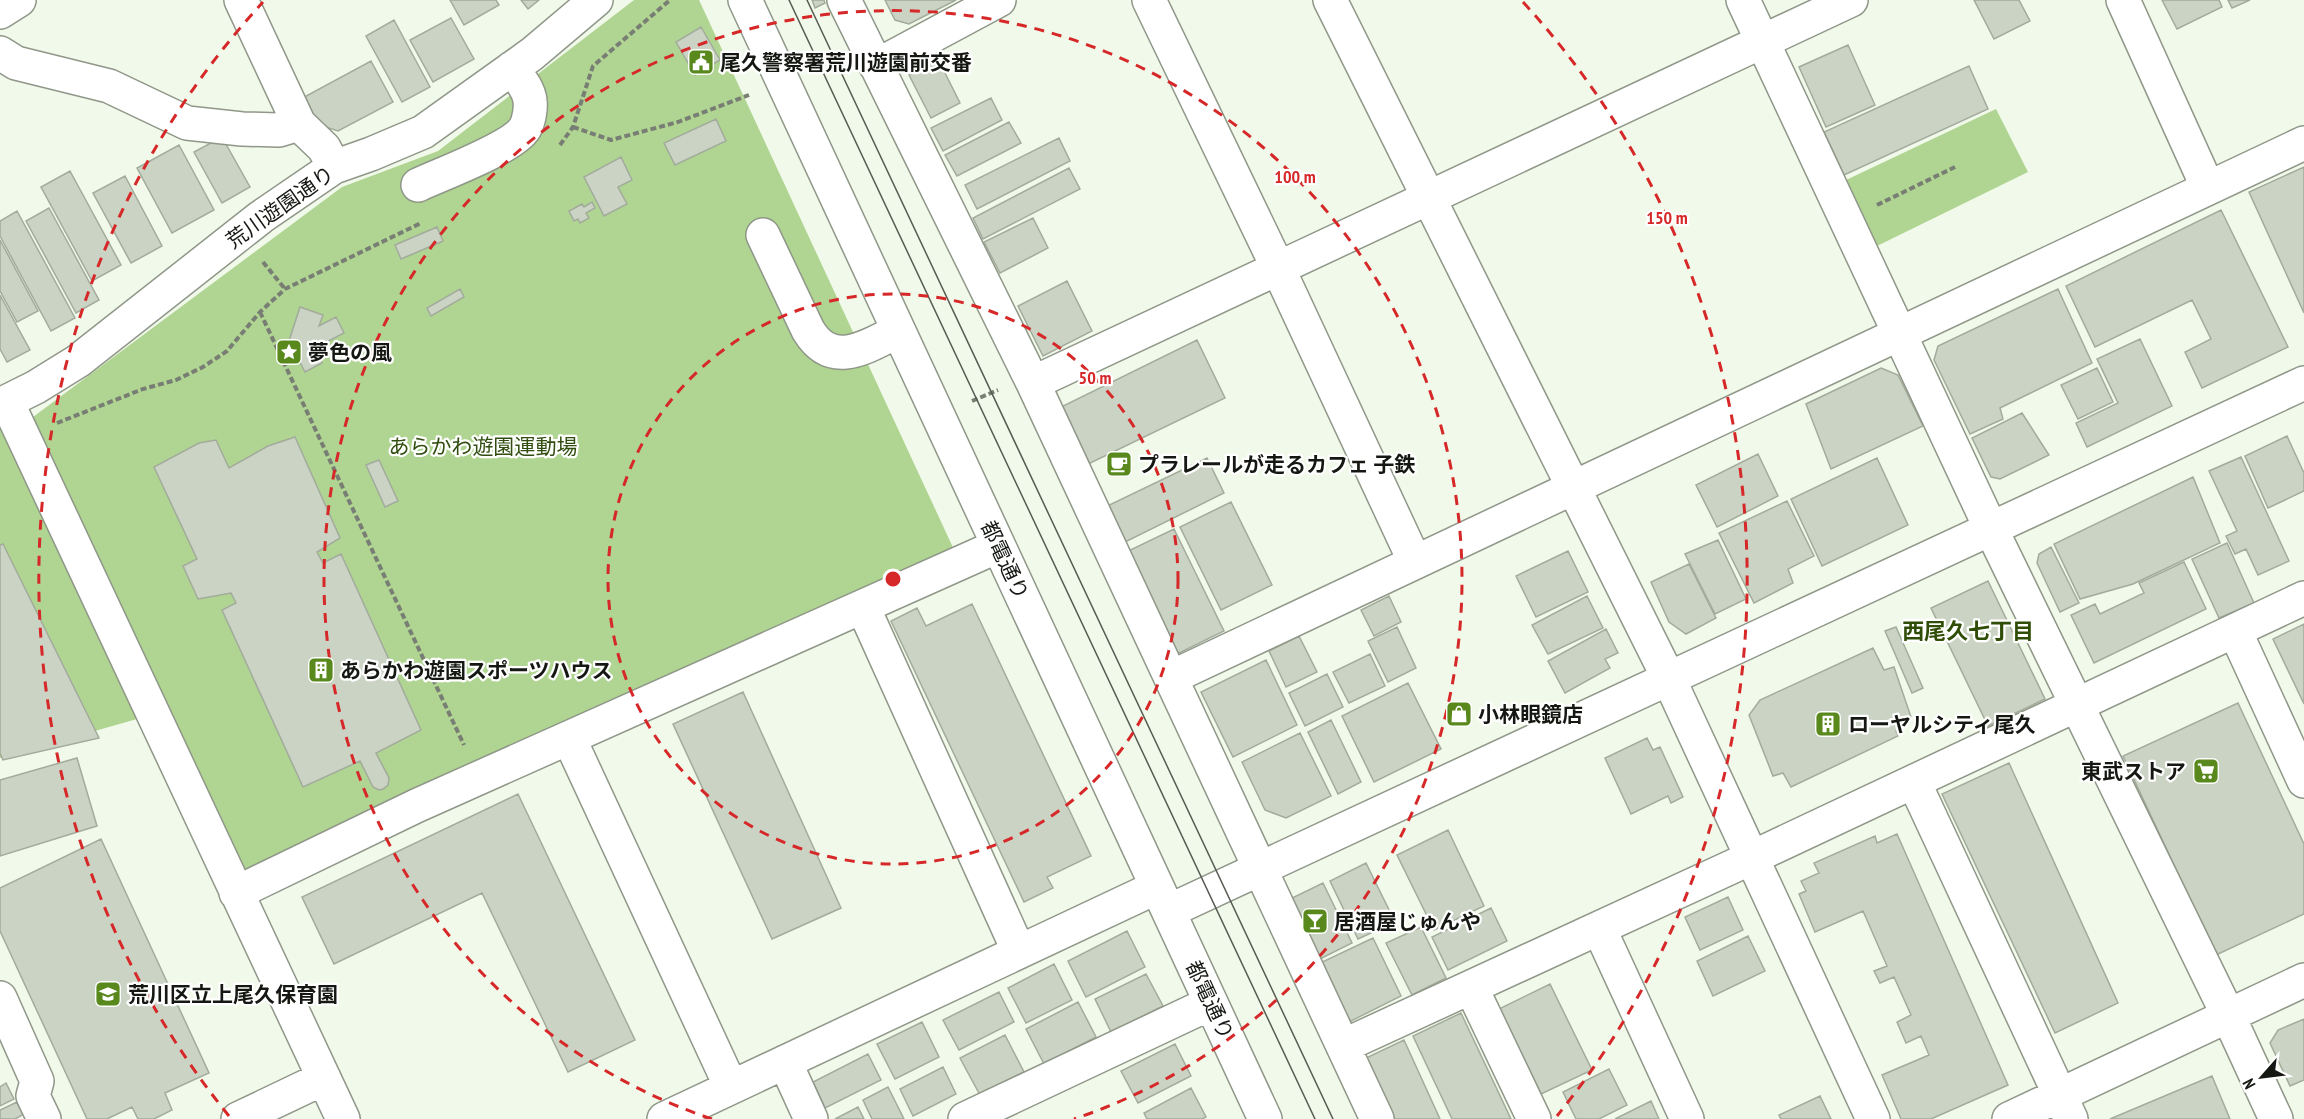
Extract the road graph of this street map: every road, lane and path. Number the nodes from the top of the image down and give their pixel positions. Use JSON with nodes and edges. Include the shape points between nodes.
{"nodes":[{"id":1,"x":19,"y":0,"type":"edge"},
{"id":2,"x":241,"y":0,"type":"edge"},
{"id":3,"x":596,"y":0,"type":"edge"},
{"id":4,"x":670,"y":0,"type":"edge"},
{"id":5,"x":745,"y":0,"type":"edge"},
{"id":6,"x":844,"y":0,"type":"edge"},
{"id":7,"x":999,"y":0,"type":"edge"},
{"id":8,"x":1149,"y":0,"type":"edge"},
{"id":9,"x":1330,"y":0,"type":"edge"},
{"id":10,"x":1743,"y":0,"type":"edge"},
{"id":11,"x":1851,"y":0,"type":"edge"},
{"id":12,"x":2123,"y":0,"type":"edge"},
{"id":13,"x":0,"y":12,"type":"edge"},
{"id":14,"x":1763,"y":42,"type":"junction"},
{"id":15,"x":5,"y":63,"type":"edge"},
{"id":16,"x":876,"y":66,"type":"junction"},
{"id":17,"x":512,"y":68,"type":"junction"},
{"id":18,"x":752,"y":94,"type":"dead end"},
{"id":19,"x":299,"y":124,"type":"junction"},
{"id":20,"x":573,"y":127,"type":"junction"},
{"id":21,"x":2304,"y":143,"type":"edge"},
{"id":22,"x":556,"y":150,"type":"dead end"},
{"id":23,"x":334,"y":167,"type":"junction"},
{"id":24,"x":1955,"y":167,"type":"dead end"},
{"id":25,"x":418,"y":185,"type":"dead end"},
{"id":26,"x":2208,"y":188,"type":"junction"},
{"id":27,"x":1428,"y":197,"type":"junction"},
{"id":28,"x":1846,"y":219,"type":"junction"},
{"id":29,"x":423,"y":222,"type":"dead end"},
{"id":30,"x":763,"y":235,"type":"dead end"},
{"id":31,"x":260,"y":258,"type":"dead end"},
{"id":32,"x":1278,"y":268,"type":"junction"},
{"id":33,"x":285,"y":289,"type":"junction"},
{"id":34,"x":260,"y":312,"type":"junction"},
{"id":35,"x":898,"y":331,"type":"junction"},
{"id":36,"x":1899,"y":333,"type":"junction"},
{"id":37,"x":1031,"y":380,"type":"junction"},
{"id":38,"x":2304,"y":383,"type":"edge"},
{"id":39,"x":3,"y":403,"type":"edge"},
{"id":40,"x":967,"y":404,"type":"dead end"},
{"id":41,"x":24,"y":440,"type":"junction"},
{"id":42,"x":1574,"y":488,"type":"junction"},
{"id":43,"x":1991,"y":529,"type":"junction"},
{"id":44,"x":998,"y":546,"type":"junction"},
{"id":45,"x":1415,"y":562,"type":"junction"},
{"id":46,"x":2304,"y":598,"type":"edge"},
{"id":47,"x":862,"y":607,"type":"junction"},
{"id":48,"x":2235,"y":630,"type":"junction"},
{"id":49,"x":1172,"y":677,"type":"junction"},
{"id":50,"x":1669,"y":679,"type":"junction"},
{"id":51,"x":2077,"y":705,"type":"junction"},
{"id":52,"x":570,"y":738,"type":"junction"},
{"id":53,"x":479,"y":779,"type":"junction"},
{"id":54,"x":2304,"y":781,"type":"edge"},
{"id":55,"x":1914,"y":782,"type":"junction"},
{"id":56,"x":1751,"y":858,"type":"junction"},
{"id":57,"x":1261,"y":869,"type":"junction"},
{"id":58,"x":236,"y":893,"type":"junction"},
{"id":59,"x":1163,"y":899,"type":"junction"},
{"id":60,"x":1599,"y":928,"type":"junction"},
{"id":61,"x":1018,"y":952,"type":"junction"},
{"id":62,"x":2304,"y":980,"type":"edge"},
{"id":63,"x":1471,"y":987,"type":"junction"},
{"id":64,"x":0,"y":998,"type":"edge"},
{"id":65,"x":1211,"y":1003,"type":"junction"},
{"id":66,"x":2228,"y":1016,"type":"junction"},
{"id":67,"x":1343,"y":1046,"type":"junction"},
{"id":68,"x":785,"y":1062,"type":"junction"},
{"id":69,"x":324,"y":1078,"type":"junction"},
{"id":70,"x":731,"y":1087,"type":"junction"},
{"id":71,"x":2066,"y":1107,"type":"edge"},
{"id":72,"x":1262,"y":1118,"type":"edge"},
{"id":73,"x":44,"y":1119,"type":"edge"},
{"id":74,"x":238,"y":1119,"type":"edge"},
{"id":75,"x":343,"y":1119,"type":"edge"},
{"id":76,"x":663,"y":1119,"type":"edge"},
{"id":77,"x":811,"y":1119,"type":"edge"},
{"id":78,"x":965,"y":1119,"type":"edge"},
{"id":79,"x":1377,"y":1119,"type":"edge"},
{"id":80,"x":1534,"y":1119,"type":"edge"},
{"id":81,"x":1688,"y":1119,"type":"edge"},
{"id":82,"x":1873,"y":1119,"type":"edge"},
{"id":83,"x":2009,"y":1119,"type":"edge"},
{"id":84,"x":2276,"y":1119,"type":"edge"}],
"edges":[{"from":1,"to":13,"type":"street"},
{"from":2,"to":19,"type":"street"},
{"from":3,"to":17,"type":"street","name":"荒川遊園通り"},
{"from":4,"to":20,"type":"path","via":[[593,66]]},
{"from":5,"to":35,"type":"street","name":"都電通り"},
{"from":6,"to":16,"type":"street"},
{"from":7,"to":16,"type":"street"},
{"from":8,"to":32,"type":"street"},
{"from":9,"to":27,"type":"street"},
{"from":10,"to":14,"type":"street"},
{"from":11,"to":14,"type":"street"},
{"from":12,"to":26,"type":"street"},
{"from":14,"to":27,"type":"street"},
{"from":14,"to":28,"type":"street"},
{"from":15,"to":19,"type":"street","via":[[109,86],[187,123],[242,129],[279,129]]},
{"from":16,"to":37,"type":"street"},
{"from":17,"to":23,"type":"street","name":"荒川遊園通り","via":[[423,132]]},
{"from":17,"to":25,"type":"street","via":[[530,99],[525,128],[501,147]]},
{"from":18,"to":20,"type":"path","via":[[678,122],[611,140]]},
{"from":19,"to":23,"type":"street","via":[[324,148]]},
{"from":20,"to":22,"type":"path"},
{"from":21,"to":26,"type":"street"},
{"from":23,"to":39,"type":"street","name":"荒川遊園通り","via":[[261,216],[78,362]]},
{"from":24,"to":28,"type":"path"},
{"from":26,"to":36,"type":"street"},
{"from":27,"to":32,"type":"street"},
{"from":27,"to":42,"type":"street"},
{"from":28,"to":36,"type":"street"},
{"from":29,"to":33,"type":"path"},
{"from":30,"to":35,"type":"street","via":[[808,330],[828,352],[841,353],[869,345]]},
{"from":31,"to":33,"type":"path"},
{"from":32,"to":37,"type":"street"},
{"from":32,"to":45,"type":"street"},
{"from":33,"to":34,"type":"path"},
{"from":34,"to":41,"type":"path","via":[[227,351],[203,367],[60,421]]},
{"from":34,"to":53,"type":"path"},
{"from":35,"to":44,"type":"street","name":"都電通り"},
{"from":36,"to":42,"type":"street"},
{"from":36,"to":43,"type":"street"},
{"from":37,"to":40,"type":"path"},
{"from":37,"to":49,"type":"street"},
{"from":38,"to":43,"type":"street"},
{"from":39,"to":41,"type":"street"},
{"from":41,"to":58,"type":"street"},
{"from":42,"to":45,"type":"street"},
{"from":42,"to":50,"type":"street"},
{"from":43,"to":50,"type":"street"},
{"from":43,"to":51,"type":"street"},
{"from":44,"to":47,"type":"street"},
{"from":44,"to":59,"type":"street","name":"都電通り"},
{"from":45,"to":49,"type":"street"},
{"from":46,"to":48,"type":"street"},
{"from":47,"to":52,"type":"street"},
{"from":47,"to":61,"type":"street"},
{"from":48,"to":51,"type":"street"},
{"from":48,"to":54,"type":"street"},
{"from":49,"to":57,"type":"street"},
{"from":50,"to":56,"type":"street"},
{"from":50,"to":57,"type":"street"},
{"from":51,"to":55,"type":"street"},
{"from":51,"to":66,"type":"street"},
{"from":52,"to":53,"type":"street"},
{"from":52,"to":70,"type":"street"},
{"from":53,"to":58,"type":"street"},
{"from":55,"to":56,"type":"street"},
{"from":55,"to":71,"type":"street"},
{"from":56,"to":60,"type":"street"},
{"from":56,"to":82,"type":"street"},
{"from":57,"to":59,"type":"street"},
{"from":57,"to":67,"type":"street"},
{"from":58,"to":69,"type":"street"},
{"from":59,"to":61,"type":"street"},
{"from":59,"to":65,"type":"street","name":"都電通り"},
{"from":60,"to":63,"type":"street"},
{"from":60,"to":81,"type":"street"},
{"from":61,"to":68,"type":"street"},
{"from":62,"to":66,"type":"street"},
{"from":63,"to":67,"type":"street"},
{"from":63,"to":80,"type":"street"},
{"from":64,"to":73,"type":"street","via":[[37,1082],[33,1096]]},
{"from":65,"to":72,"type":"street","name":"都電通り"},
{"from":65,"to":78,"type":"street"},
{"from":66,"to":71,"type":"street"},
{"from":66,"to":84,"type":"street"},
{"from":67,"to":79,"type":"street"},
{"from":68,"to":70,"type":"street"},
{"from":68,"to":77,"type":"street"},
{"from":69,"to":74,"type":"street"},
{"from":69,"to":75,"type":"street"},
{"from":70,"to":76,"type":"street"},
{"from":71,"to":83,"type":"street"}]}
